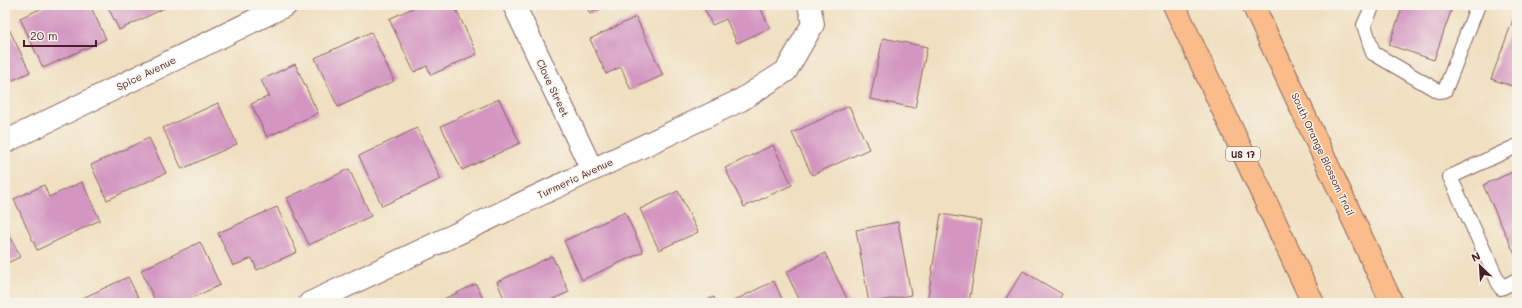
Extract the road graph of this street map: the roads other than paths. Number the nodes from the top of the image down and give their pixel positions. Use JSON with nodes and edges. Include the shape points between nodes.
{"nodes":[{"id":1,"x":286,"y":5,"type":"edge"},
{"id":2,"x":514,"y":5,"type":"edge"},
{"id":3,"x":1174,"y":5,"type":"edge"},
{"id":4,"x":1373,"y":5,"type":"edge"},
{"id":5,"x":1478,"y":5,"type":"edge"},
{"id":6,"x":1257,"y":8,"type":"edge"},
{"id":7,"x":811,"y":14,"type":"edge"},
{"id":8,"x":5,"y":142,"type":"edge"},
{"id":9,"x":1517,"y":146,"type":"edge"},
{"id":10,"x":592,"y":170,"type":"junction"},
{"id":11,"x":1517,"y":280,"type":"edge"},
{"id":12,"x":310,"y":303,"type":"edge"},
{"id":13,"x":1313,"y":303,"type":"edge"},
{"id":14,"x":1392,"y":303,"type":"edge"}],
"edges":[{"from":1,"to":8,"type":"street","name":"Spice Avenue"},
{"from":2,"to":10,"type":"street","name":"Clove Street"},
{"from":3,"to":13,"type":"main road","number":"US 17"},
{"from":4,"to":5,"type":"lane","via":[[1364,25],[1373,53],[1438,91],[1445,90]]},
{"from":6,"to":14,"type":"main road","name":"South Orange Blossom Trail"},
{"from":7,"to":10,"type":"street","name":"Turmeric Avenue","via":[[786,71],[741,100]]},
{"from":9,"to":11,"type":"lane","via":[[1450,177],[1501,288]]},
{"from":10,"to":12,"type":"street","name":"Turmeric Avenue"}]}
